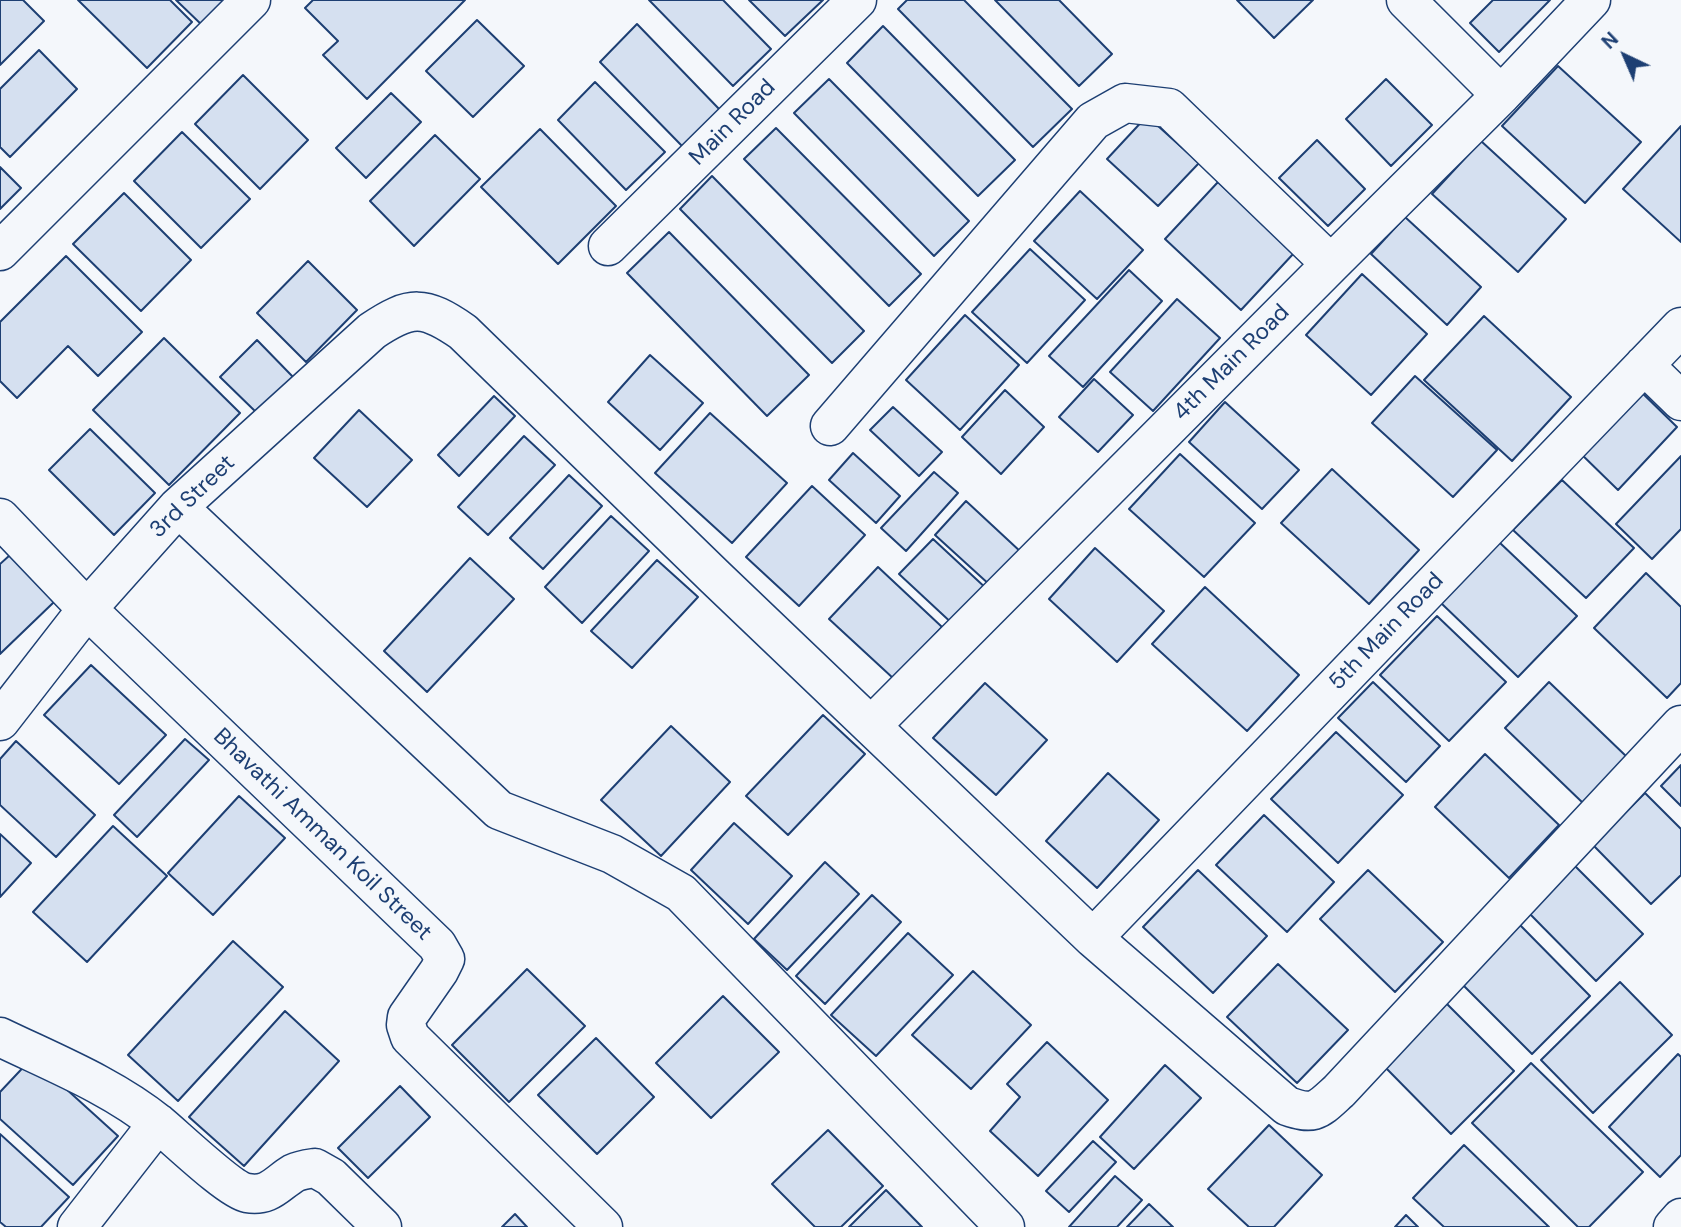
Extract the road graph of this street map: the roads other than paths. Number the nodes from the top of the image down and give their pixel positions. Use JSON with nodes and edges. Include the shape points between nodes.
{"nodes":[{"id":1,"x":251,"y":0,"type":"edge"},
{"id":2,"x":857,"y":0,"type":"edge"},
{"id":3,"x":1406,"y":0,"type":"edge"},
{"id":4,"x":1591,"y":0,"type":"edge"},
{"id":5,"x":1501,"y":95,"type":"junction"},
{"id":6,"x":608,"y":246,"type":"dead end"},
{"id":7,"x":0,"y":251,"type":"edge"},
{"id":8,"x":1331,"y":264,"type":"junction"},
{"id":9,"x":1681,"y":327,"type":"edge"},
{"id":10,"x":1644,"y":365,"type":"junction"},
{"id":11,"x":1681,"y":401,"type":"edge"},
{"id":12,"x":830,"y":426,"type":"dead end"},
{"id":13,"x":178,"y":507,"type":"junction"},
{"id":14,"x":0,"y":518,"type":"edge"},
{"id":15,"x":87,"y":609,"type":"junction"},
{"id":16,"x":0,"y":721,"type":"edge"},
{"id":17,"x":872,"y":725,"type":"junction"},
{"id":18,"x":1681,"y":725,"type":"edge"},
{"id":19,"x":1093,"y":938,"type":"junction"},
{"id":20,"x":0,"y":1037,"type":"edge"},
{"id":21,"x":158,"y":1123,"type":"junction"},
{"id":22,"x":1681,"y":1218,"type":"edge"},
{"id":23,"x":77,"y":1227,"type":"edge"},
{"id":24,"x":382,"y":1227,"type":"edge"},
{"id":25,"x":603,"y":1227,"type":"edge"},
{"id":26,"x":1004,"y":1227,"type":"edge"},
{"id":27,"x":1673,"y":1227,"type":"edge"}],
"edges":[{"from":1,"to":7,"type":"street"},
{"from":2,"to":6,"type":"street","name":"Main Road"},
{"from":3,"to":5,"type":"street"},
{"from":4,"to":5,"type":"street","name":"4th Main Road"},
{"from":5,"to":8,"type":"street","name":"4th Main Road"},
{"from":8,"to":12,"type":"street","via":[[1169,108],[1125,103],[1093,121]]},
{"from":8,"to":17,"type":"street","name":"4th Main Road"},
{"from":9,"to":10,"type":"street","name":"5th Main Road"},
{"from":10,"to":11,"type":"street"},
{"from":10,"to":19,"type":"street","name":"5th Main Road"},
{"from":13,"to":15,"type":"street","name":"3rd Street"},
{"from":13,"to":17,"type":"street","name":"3rd Street","via":[[372,331],[394,316],[419,311],[441,317],[463,332]]},
{"from":13,"to":26,"type":"street","via":[[499,810],[612,855],[681,892]]},
{"from":14,"to":15,"type":"street","name":"Bhavathi Amman Koil Street"},
{"from":15,"to":16,"type":"street","name":"3rd Street"},
{"from":15,"to":25,"type":"street","name":"Bhavathi Amman Koil Street","via":[[437,946],[444,959],[407,1017],[410,1037]]},
{"from":17,"to":19,"type":"street"},
{"from":18,"to":19,"type":"street","via":[[1320,1108],[1303,1112],[1287,1106]]},
{"from":20,"to":21,"type":"street","via":[[99,1084]]},
{"from":21,"to":23,"type":"street"},
{"from":21,"to":24,"type":"street","via":[[243,1193],[260,1194],[295,1173],[315,1168],[331,1177]]},
{"from":22,"to":27,"type":"street"}]}
